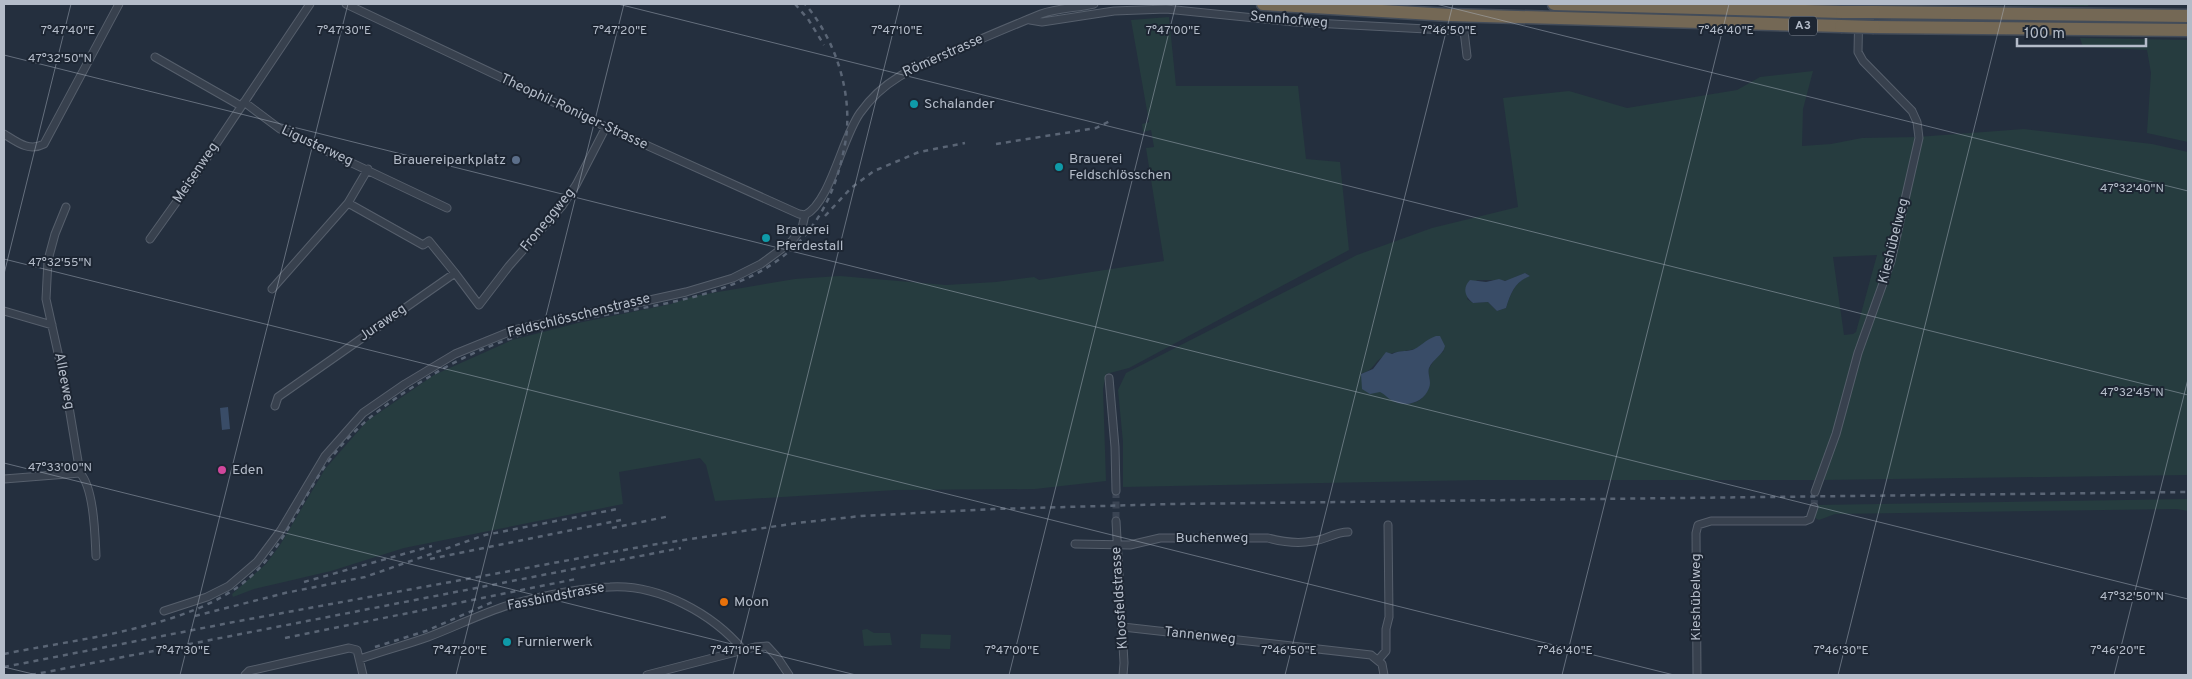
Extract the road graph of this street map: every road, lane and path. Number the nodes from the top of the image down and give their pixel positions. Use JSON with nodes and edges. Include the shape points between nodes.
{"nodes":[{"id":1,"x":119,"y":4,"type":"edge"},
{"id":2,"x":310,"y":4,"type":"edge"},
{"id":3,"x":346,"y":4,"type":"edge"},
{"id":4,"x":1094,"y":4,"type":"edge"},
{"id":5,"x":1263,"y":4,"type":"edge"},
{"id":6,"x":1554,"y":4,"type":"edge"},
{"id":7,"x":1859,"y":4,"type":"edge"},
{"id":8,"x":2188,"y":16,"type":"edge"},
{"id":9,"x":1030,"y":20,"type":"junction"},
{"id":10,"x":2188,"y":30,"type":"edge"},
{"id":11,"x":1466,"y":56,"type":"dead end"},
{"id":12,"x":156,"y":57,"type":"dead end"},
{"id":13,"x":242,"y":104,"type":"junction"},
{"id":14,"x":606,"y":127,"type":"junction"},
{"id":15,"x":4,"y":134,"type":"edge"},
{"id":16,"x":368,"y":169,"type":"junction"},
{"id":17,"x":348,"y":204,"type":"junction"},
{"id":18,"x":66,"y":207,"type":"dead end"},
{"id":19,"x":447,"y":208,"type":"dead end"},
{"id":20,"x":805,"y":215,"type":"junction"},
{"id":21,"x":150,"y":239,"type":"dead end"},
{"id":22,"x":455,"y":273,"type":"junction"},
{"id":23,"x":272,"y":289,"type":"dead end"},
{"id":24,"x":4,"y":311,"type":"edge"},
{"id":25,"x":52,"y":324,"type":"junction"},
{"id":26,"x":1110,"y":378,"type":"dead end"},
{"id":27,"x":275,"y":406,"type":"dead end"},
{"id":28,"x":80,"y":473,"type":"junction"},
{"id":29,"x":4,"y":479,"type":"edge"},
{"id":30,"x":1116,"y":491,"type":"tunnel mouth"},
{"id":31,"x":1815,"y":492,"type":"tunnel mouth"},
{"id":32,"x":1814,"y":507,"type":"tunnel mouth"},
{"id":33,"x":1116,"y":521,"type":"tunnel mouth"},
{"id":34,"x":1388,"y":525,"type":"dead end"},
{"id":35,"x":1348,"y":532,"type":"dead end"},
{"id":36,"x":1074,"y":544,"type":"dead end"},
{"id":37,"x":1117,"y":545,"type":"junction"},
{"id":38,"x":96,"y":556,"type":"dead end"},
{"id":39,"x":164,"y":611,"type":"dead end"},
{"id":40,"x":1122,"y":628,"type":"junction"},
{"id":41,"x":743,"y":650,"type":"junction"},
{"id":42,"x":360,"y":659,"type":"junction"},
{"id":43,"x":1379,"y":659,"type":"junction"},
{"id":44,"x":245,"y":675,"type":"edge"},
{"id":45,"x":363,"y":675,"type":"edge"},
{"id":46,"x":647,"y":675,"type":"edge"},
{"id":47,"x":789,"y":675,"type":"edge"},
{"id":48,"x":1123,"y":675,"type":"edge"},
{"id":49,"x":1384,"y":675,"type":"edge"},
{"id":50,"x":1697,"y":675,"type":"edge"}],
"edges":[{"from":1,"to":15,"type":"street","via":[[44,144],[36,148],[26,147]]},
{"from":2,"to":13,"type":"street","name":"Meisenweg"},
{"from":3,"to":14,"type":"street","name":"Theophil-Roniger-Strasse"},
{"from":4,"to":9,"type":"street","name":"Römerstrasse","via":[[1042,14]]},
{"from":5,"to":10,"type":"highway","number":"A3","bridge":true,"via":[[1459,15],[1874,27]]},
{"from":6,"to":8,"type":"highway","number":"A3","bridge":true,"via":[[1842,12]]},
{"from":7,"to":31,"type":"street","name":"Kieshübelweg","via":[[1858,52],[1912,111],[1919,138],[1891,261]]},
{"from":9,"to":11,"type":"street","name":"Sennhofweg","via":[[1042,22],[1114,11],[1166,9],[1295,22],[1464,31]]},
{"from":9,"to":20,"type":"street","name":"Römerstrasse","via":[[932,58],[896,76],[860,113],[846,138],[820,202]]},
{"from":12,"to":13,"type":"street"},
{"from":13,"to":16,"type":"street","name":"Ligusterweg","via":[[280,129]]},
{"from":13,"to":21,"type":"street","name":"Meisenweg"},
{"from":14,"to":20,"type":"street","name":"Theophil-Roniger-Strasse"},
{"from":14,"to":22,"type":"street","name":"Froneggweg","via":[[562,206],[479,305]]},
{"from":16,"to":17,"type":"street","name":"Ligusterweg"},
{"from":16,"to":19,"type":"street","name":"Ligusterweg"},
{"from":17,"to":22,"type":"street","via":[[423,245],[429,242]]},
{"from":17,"to":23,"type":"street","name":"Ligusterweg"},
{"from":18,"to":25,"type":"street","name":"Alleeweg","via":[[47,268],[46,299]]},
{"from":20,"to":39,"type":"street","name":"Feldschlösschenstrasse","via":[[802,228],[791,242],[761,264],[732,278],[686,292],[514,330],[455,354],[405,384],[363,413],[325,456],[258,562],[230,586]]},
{"from":22,"to":27,"type":"street","name":"Juraweg","via":[[278,397]]},
{"from":24,"to":25,"type":"street"},
{"from":25,"to":28,"type":"street","name":"Alleeweg"},
{"from":26,"to":30,"type":"street"},
{"from":28,"to":29,"type":"street"},
{"from":28,"to":38,"type":"street","name":"Alleeweg","via":[[85,479],[94,520]]},
{"from":32,"to":50,"type":"street","name":"Kieshübelweg","via":[[1810,519],[1805,521],[1711,521],[1698,526]]},
{"from":33,"to":37,"type":"street","name":"Kloosfeldstrasse"},
{"from":34,"to":43,"type":"street","via":[[1389,617],[1386,651]]},
{"from":35,"to":37,"type":"street","name":"Buchenweg","via":[[1314,542],[1282,542],[1268,538],[1160,538]]},
{"from":36,"to":37,"type":"street","name":"Buchenweg"},
{"from":37,"to":40,"type":"street","name":"Kloosfeldstrasse"},
{"from":40,"to":43,"type":"street","name":"Tannenweg","via":[[1371,655]]},
{"from":40,"to":48,"type":"street","name":"Kloosfeldstrasse"},
{"from":41,"to":42,"type":"street","name":"Fassbindstrasse","via":[[704,617],[668,597],[612,586],[508,605]]},
{"from":41,"to":46,"type":"street"},
{"from":41,"to":47,"type":"street","via":[[767,646]]},
{"from":42,"to":44,"type":"street","via":[[358,650],[348,648],[249,671]]},
{"from":42,"to":45,"type":"street"},
{"from":43,"to":49,"type":"street"}]}
